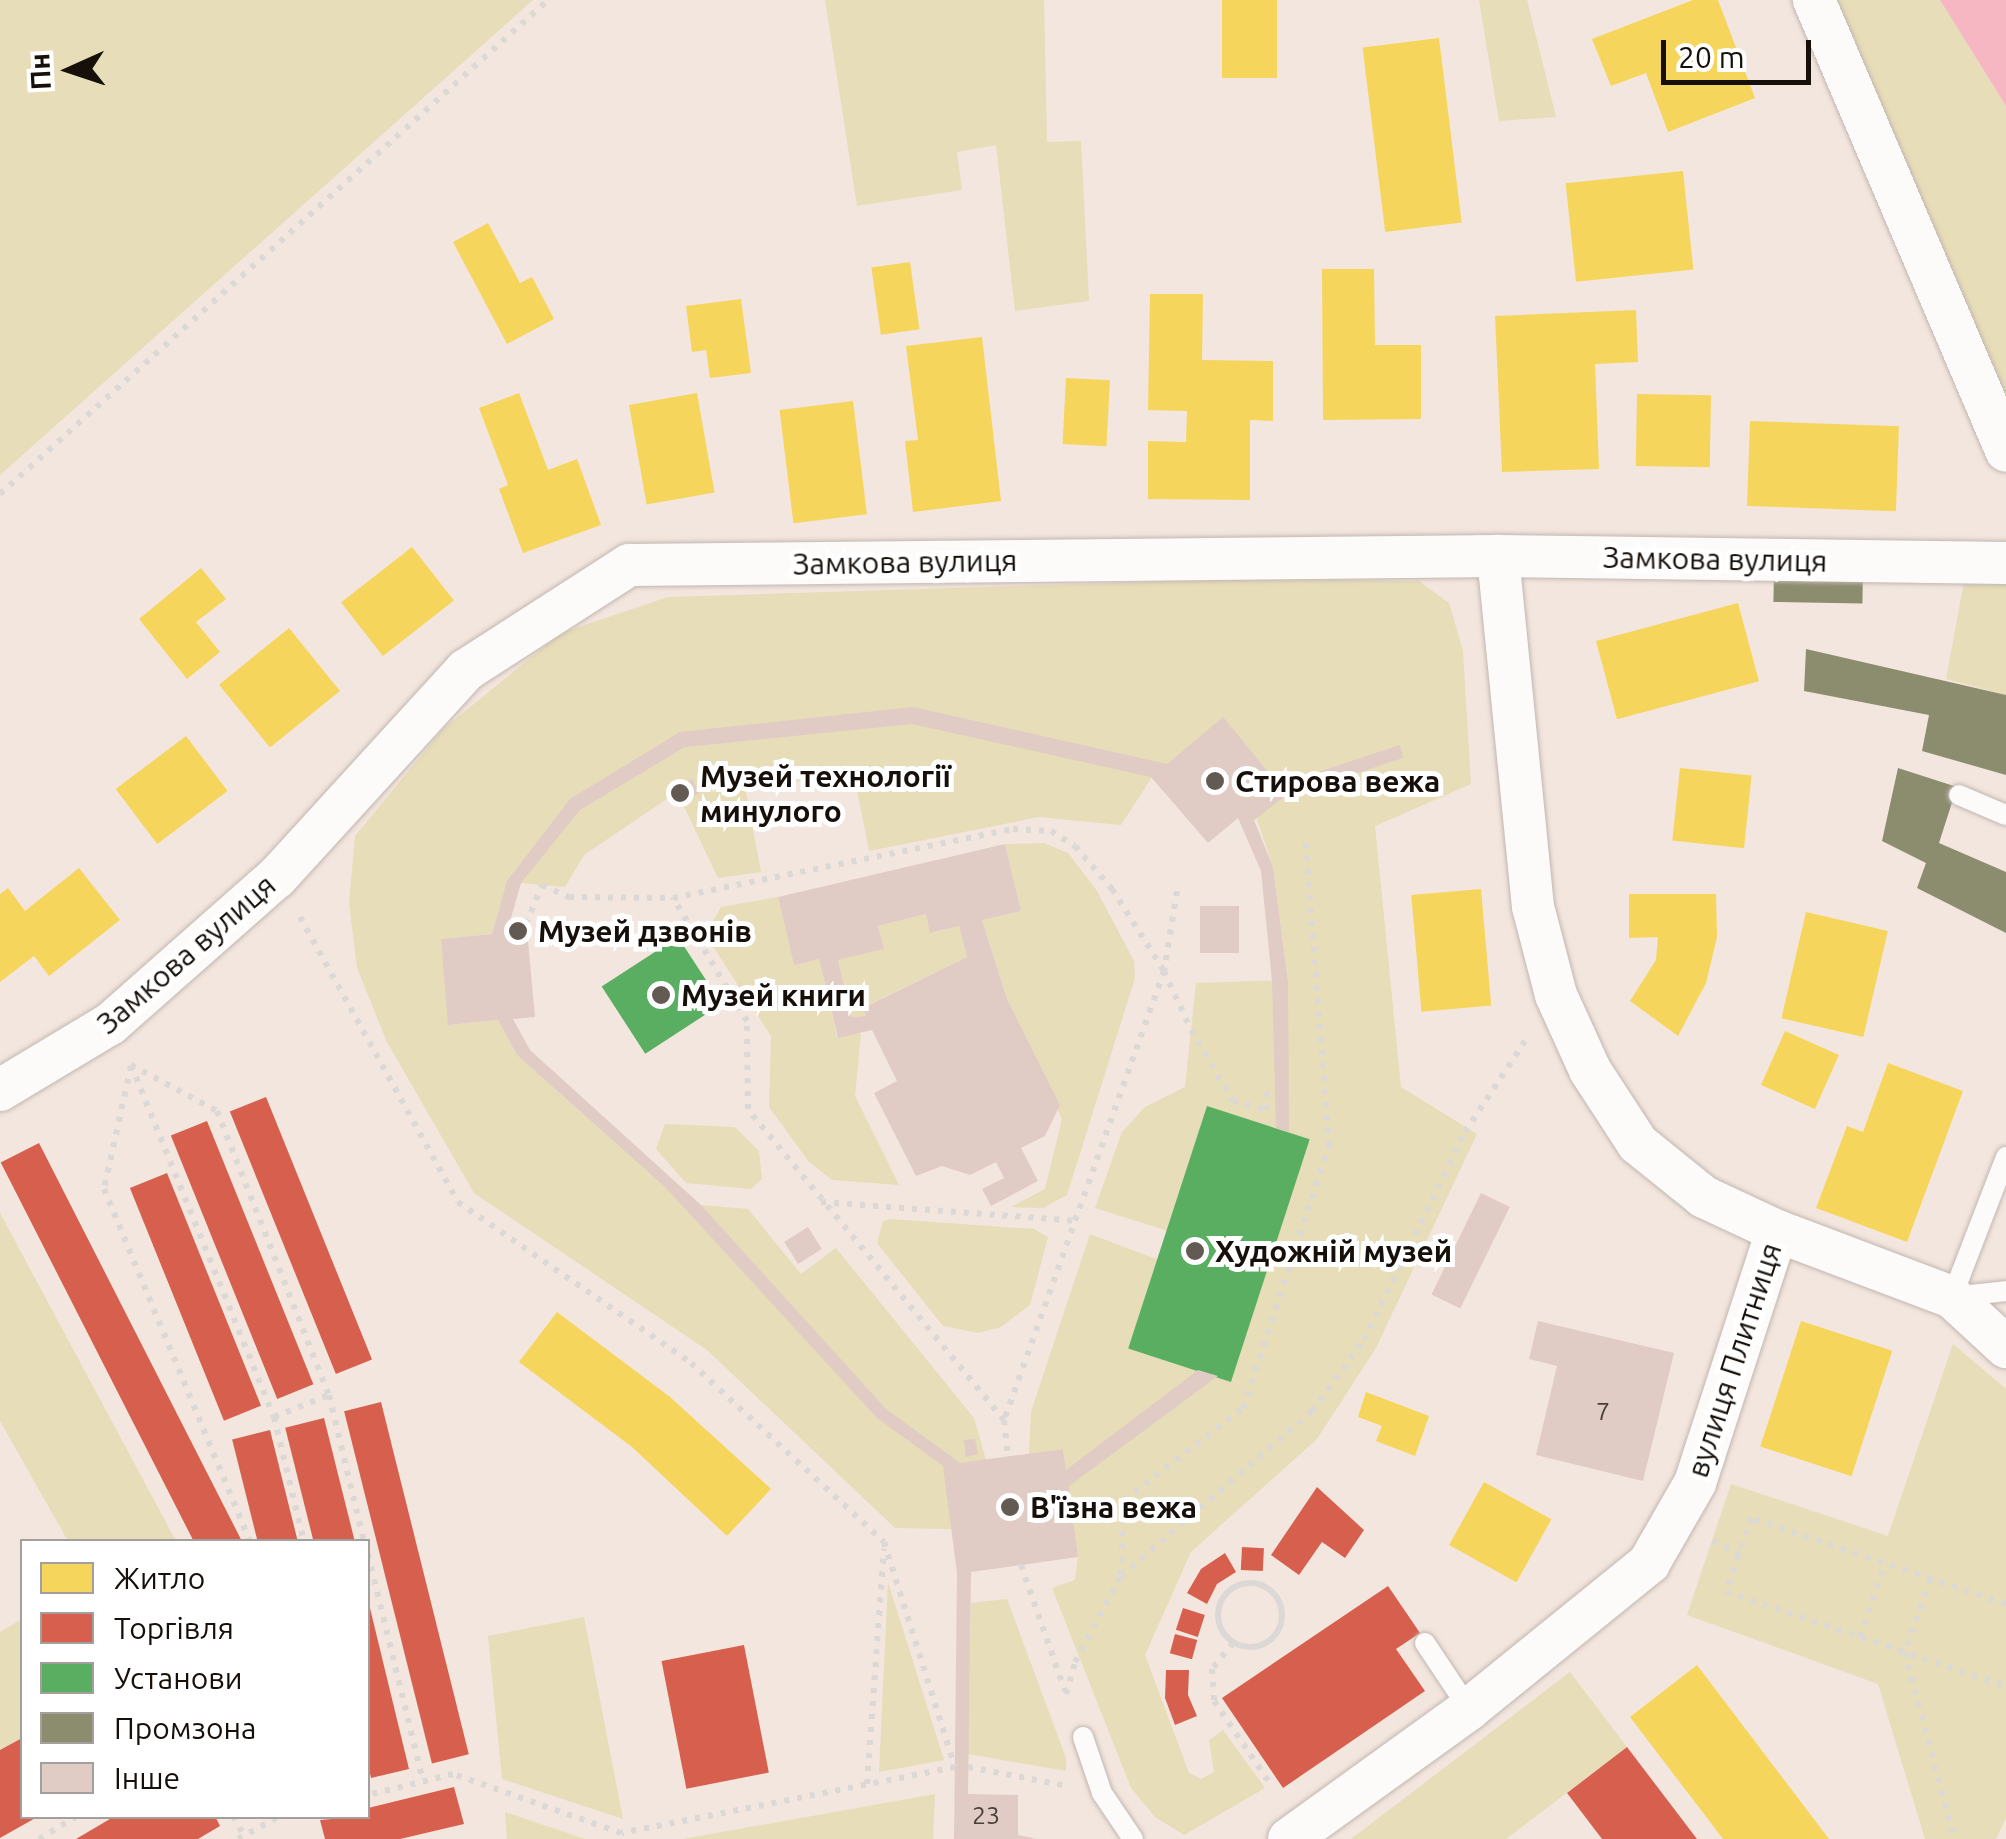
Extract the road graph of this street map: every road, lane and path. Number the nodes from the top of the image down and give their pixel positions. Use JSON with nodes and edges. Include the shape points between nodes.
{"nodes":[{"id":1,"x":548,"y":0,"type":"edge"},
{"id":2,"x":1814,"y":0,"type":"edge"},
{"id":3,"x":2006,"y":452,"type":"edge"},
{"id":4,"x":0,"y":494,"type":"edge"},
{"id":5,"x":1498,"y":556,"type":"junction"},
{"id":6,"x":2006,"y":563,"type":"edge"},
{"id":7,"x":1959,"y":794,"type":"dead end"},
{"id":8,"x":2006,"y":815,"type":"edge"},
{"id":9,"x":1305,"y":835,"type":"dead end"},
{"id":10,"x":277,"y":877,"type":"junction"},
{"id":11,"x":1177,"y":890,"type":"dead end"},
{"id":12,"x":674,"y":898,"type":"junction"},
{"id":13,"x":526,"y":924,"type":"dead end"},
{"id":14,"x":1164,"y":970,"type":"junction"},
{"id":15,"x":1556,"y":994,"type":"junction"},
{"id":16,"x":131,"y":1065,"type":"junction"},
{"id":17,"x":1267,"y":1086,"type":"dead end"},
{"id":18,"x":0,"y":1090,"type":"edge"},
{"id":19,"x":2006,"y":1157,"type":"edge"},
{"id":20,"x":821,"y":1202,"type":"junction"},
{"id":21,"x":1078,"y":1220,"type":"junction"},
{"id":22,"x":1777,"y":1230,"type":"junction"},
{"id":23,"x":2006,"y":1291,"type":"edge"},
{"id":24,"x":1952,"y":1296,"type":"junction"},
{"id":25,"x":2006,"y":1347,"type":"edge"},
{"id":26,"x":328,"y":1395,"type":"junction"},
{"id":27,"x":274,"y":1417,"type":"junction"},
{"id":28,"x":1004,"y":1420,"type":"junction"},
{"id":29,"x":1008,"y":1456,"type":"dead end"},
{"id":30,"x":249,"y":1539,"type":"edge"},
{"id":31,"x":303,"y":1539,"type":"edge"},
{"id":32,"x":363,"y":1539,"type":"edge"},
{"id":33,"x":884,"y":1542,"type":"junction"},
{"id":34,"x":370,"y":1562,"type":"edge"},
{"id":35,"x":1885,"y":1564,"type":"junction"},
{"id":36,"x":1021,"y":1565,"type":"dead end"},
{"id":37,"x":1121,"y":1576,"type":"junction"},
{"id":38,"x":1930,"y":1578,"type":"junction"},
{"id":39,"x":2006,"y":1604,"type":"edge"},
{"id":40,"x":1860,"y":1637,"type":"junction"},
{"id":41,"x":1233,"y":1643,"type":"junction"},
{"id":42,"x":1424,"y":1643,"type":"dead end"},
{"id":43,"x":1905,"y":1652,"type":"junction"},
{"id":44,"x":2006,"y":1686,"type":"edge"},
{"id":45,"x":1469,"y":1709,"type":"junction"},
{"id":46,"x":1082,"y":1737,"type":"dead end"},
{"id":47,"x":968,"y":1767,"type":"dead end"},
{"id":48,"x":423,"y":1781,"type":"junction"},
{"id":49,"x":867,"y":1784,"type":"junction"},
{"id":50,"x":1271,"y":1785,"type":"dead end"},
{"id":51,"x":1102,"y":1793,"type":"junction"},
{"id":52,"x":370,"y":1794,"type":"edge"},
{"id":53,"x":72,"y":1819,"type":"edge"},
{"id":54,"x":275,"y":1819,"type":"edge"},
{"id":55,"x":243,"y":1838,"type":"edge"},
{"id":56,"x":39,"y":1839,"type":"edge"},
{"id":57,"x":1134,"y":1839,"type":"edge"},
{"id":58,"x":1289,"y":1839,"type":"edge"},
{"id":59,"x":1954,"y":1839,"type":"edge"}],
"edges":[{"from":1,"to":4,"type":"path"},
{"from":2,"to":3,"type":"street"},
{"from":5,"to":6,"type":"street","name":"Замкова вулиця"},
{"from":5,"to":10,"type":"street","name":"Замкова вулиця","via":[[628,565],[466,670]]},
{"from":5,"to":15,"type":"street","name":"вулиця Плитниця","via":[[1534,907]]},
{"from":7,"to":8,"type":"lane"},
{"from":9,"to":37,"type":"path","via":[[1329,1146],[1243,1408],[1124,1500]]},
{"from":10,"to":18,"type":"street","name":"Замкова вулиця","via":[[110,1024]]},
{"from":10,"to":33,"type":"path","via":[[458,1202],[691,1362]]},
{"from":11,"to":14,"type":"path"},
{"from":12,"to":13,"type":"path","via":[[569,897],[542,885]]},
{"from":12,"to":14,"type":"path","via":[[1013,829],[1051,831],[1075,846],[1112,889]]},
{"from":12,"to":20,"type":"path","via":[[746,1020],[748,1109]]},
{"from":14,"to":17,"type":"path","via":[[1233,1101],[1267,1110]]},
{"from":14,"to":21,"type":"path"},
{"from":15,"to":22,"type":"street","name":"вулиця Плитниця","via":[[1590,1070],[1638,1144],[1704,1197]]},
{"from":15,"to":37,"type":"path","via":[[1465,1132],[1364,1340],[1312,1412]]},
{"from":16,"to":26,"type":"path","via":[[217,1111]]},
{"from":16,"to":27,"type":"path"},
{"from":16,"to":30,"type":"path","via":[[104,1188]]},
{"from":19,"to":24,"type":"lane"},
{"from":20,"to":21,"type":"path"},
{"from":20,"to":28,"type":"path"},
{"from":21,"to":28,"type":"path"},
{"from":22,"to":24,"type":"street"},
{"from":22,"to":45,"type":"street","name":"вулиця Плитниця","via":[[1677,1524],[1649,1563]]},
{"from":23,"to":24,"type":"lane"},
{"from":24,"to":25,"type":"street"},
{"from":26,"to":27,"type":"path"},
{"from":26,"to":32,"type":"path"},
{"from":27,"to":31,"type":"path"},
{"from":28,"to":29,"type":"path"},
{"from":33,"to":49,"type":"path"},
{"from":33,"to":49,"type":"path","via":[[955,1767]]},
{"from":34,"to":48,"type":"path"},
{"from":35,"to":38,"type":"path"},
{"from":35,"to":40,"type":"path"},
{"from":35,"to":40,"type":"path","via":[[1750,1518],[1726,1592]]},
{"from":36,"to":37,"type":"path","via":[[1066,1694],[1074,1662]]},
{"from":38,"to":39,"type":"path"},
{"from":38,"to":43,"type":"path"},
{"from":40,"to":43,"type":"path"},
{"from":41,"to":41,"type":"path","via":[[1220,1626],[1219,1605],[1243,1583],[1265,1586],[1280,1602],[1278,1631],[1263,1645]]},
{"from":41,"to":50,"type":"path","via":[[1212,1668],[1214,1701]]},
{"from":42,"to":45,"type":"lane"},
{"from":43,"to":44,"type":"path"},
{"from":43,"to":59,"type":"path"},
{"from":45,"to":58,"type":"street","name":"вулиця Плитниця"},
{"from":46,"to":51,"type":"lane"},
{"from":47,"to":51,"type":"path"},
{"from":48,"to":49,"type":"path","via":[[452,1774],[621,1833]]},
{"from":48,"to":52,"type":"path"},
{"from":51,"to":57,"type":"lane"},
{"from":53,"to":56,"type":"path"},
{"from":54,"to":55,"type":"path"}]}
